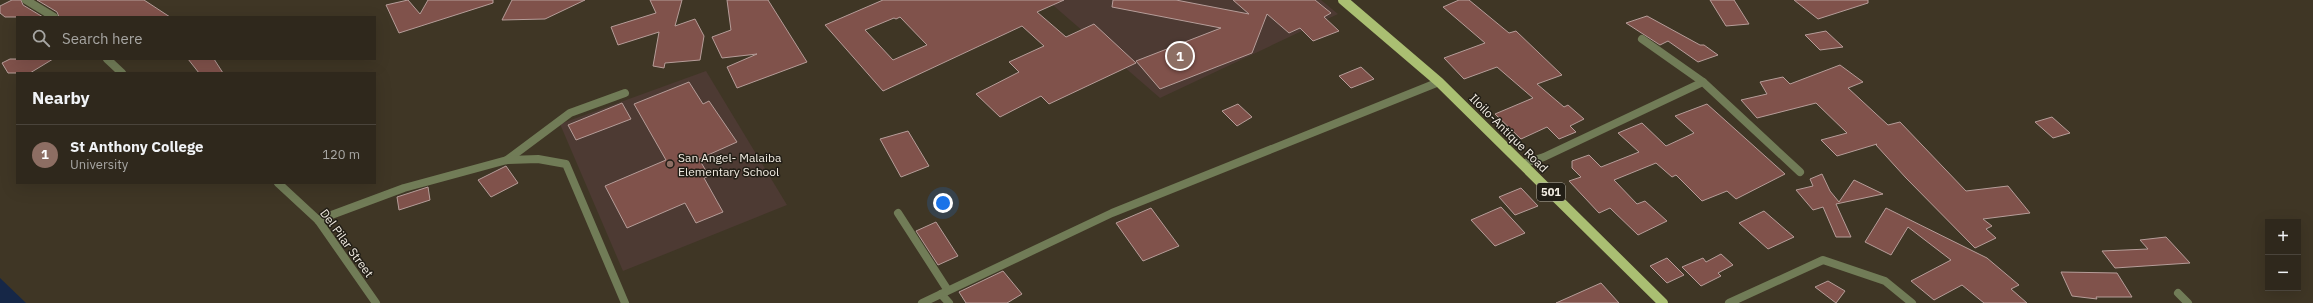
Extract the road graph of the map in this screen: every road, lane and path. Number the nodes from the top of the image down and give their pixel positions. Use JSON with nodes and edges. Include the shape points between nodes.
{"nodes":[{"id":1,"x":26,"y":0,"type":"edge"},
{"id":2,"x":1343,"y":0,"type":"edge"},
{"id":3,"x":52,"y":16,"type":"edge"},
{"id":4,"x":1642,"y":39,"type":"dead end"},
{"id":5,"x":108,"y":60,"type":"edge"},
{"id":6,"x":121,"y":72,"type":"edge"},
{"id":7,"x":1439,"y":82,"type":"junction"},
{"id":8,"x":1703,"y":82,"type":"junction"},
{"id":9,"x":625,"y":93,"type":"dead end"},
{"id":10,"x":507,"y":160,"type":"junction"},
{"id":11,"x":1522,"y":164,"type":"junction"},
{"id":12,"x":1800,"y":172,"type":"dead end"},
{"id":13,"x":279,"y":184,"type":"edge"},
{"id":14,"x":898,"y":213,"type":"dead end"},
{"id":15,"x":318,"y":220,"type":"junction"},
{"id":16,"x":944,"y":292,"type":"junction"},
{"id":17,"x":2178,"y":293,"type":"dead end"},
{"id":18,"x":376,"y":303,"type":"edge"},
{"id":19,"x":624,"y":303,"type":"edge"},
{"id":20,"x":922,"y":303,"type":"edge"},
{"id":21,"x":949,"y":303,"type":"edge"},
{"id":22,"x":1663,"y":303,"type":"edge"},
{"id":23,"x":1729,"y":303,"type":"edge"},
{"id":24,"x":1912,"y":303,"type":"edge"},
{"id":25,"x":2188,"y":303,"type":"edge"}],
"edges":[{"from":1,"to":3,"type":"street"},
{"from":2,"to":7,"type":"main road","number":"501"},
{"from":4,"to":8,"type":"street"},
{"from":5,"to":6,"type":"street"},
{"from":7,"to":11,"type":"main road","name":"Iloilo-Antique Road","number":"501"},
{"from":7,"to":16,"type":"street","via":[[1112,212]]},
{"from":8,"to":11,"type":"street","via":[[1544,157]]},
{"from":8,"to":12,"type":"street"},
{"from":9,"to":10,"type":"street","via":[[570,113]]},
{"from":10,"to":15,"type":"street","via":[[404,188]]},
{"from":10,"to":19,"type":"street","via":[[538,159],[566,164]]},
{"from":11,"to":22,"type":"main road","name":"Iloilo-Antique Road","number":"501"},
{"from":13,"to":15,"type":"street","name":"Del Pilar Street"},
{"from":14,"to":16,"type":"street"},
{"from":15,"to":18,"type":"street","name":"Del Pilar Street"},
{"from":16,"to":20,"type":"street"},
{"from":16,"to":21,"type":"street"},
{"from":17,"to":25,"type":"street"},
{"from":23,"to":24,"type":"street","via":[[1823,260],[1885,281]]}]}
